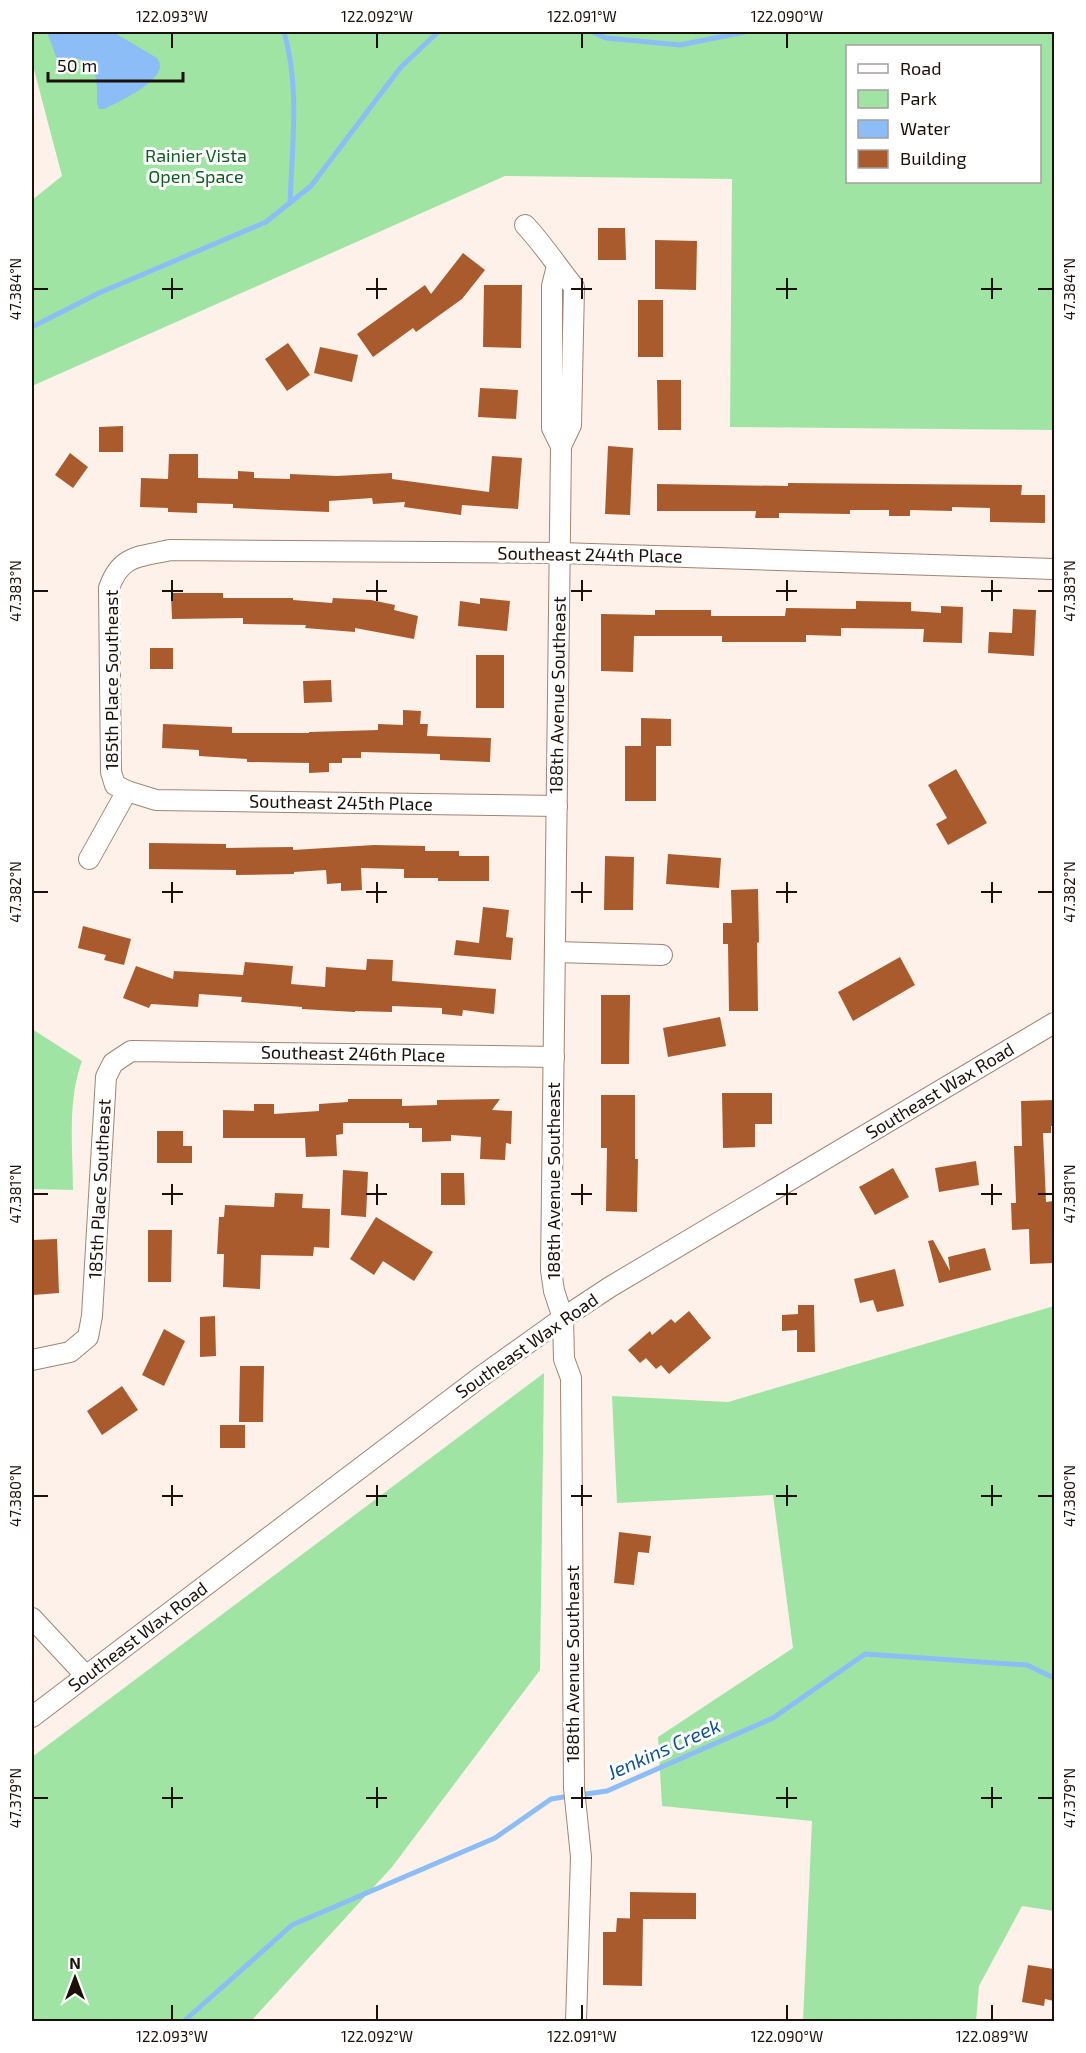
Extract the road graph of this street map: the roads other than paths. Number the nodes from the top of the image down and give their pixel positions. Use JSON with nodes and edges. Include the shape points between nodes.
{"nodes":[{"id":1,"x":525,"y":225,"type":"dead end"},
{"id":2,"x":560,"y":553,"type":"junction"},
{"id":3,"x":126,"y":560,"type":"joint"},
{"id":4,"x":1054,"y":569,"type":"edge"},
{"id":5,"x":127,"y":791,"type":"junction"},
{"id":6,"x":557,"y":806,"type":"junction"},
{"id":7,"x":88,"y":859,"type":"dead end"},
{"id":8,"x":555,"y":952,"type":"junction"},
{"id":9,"x":662,"y":955,"type":"dead end"},
{"id":10,"x":1054,"y":1023,"type":"edge"},
{"id":11,"x":153,"y":1050,"type":"joint"},
{"id":12,"x":554,"y":1058,"type":"junction"},
{"id":13,"x":563,"y":1318,"type":"junction"},
{"id":14,"x":32,"y":1360,"type":"edge"},
{"id":15,"x":32,"y":1618,"type":"edge"},
{"id":16,"x":86,"y":1676,"type":"junction"},
{"id":17,"x":32,"y":1717,"type":"edge"},
{"id":18,"x":576,"y":2022,"type":"edge"}],
"edges":[{"from":1,"to":2,"type":"street","name":"188th Avenue Southeast","via":[[556,266],[552,286],[552,428],[561,446]]},
{"from":2,"to":3,"type":"street","name":"Southeast 244th Place","via":[[170,549]]},
{"from":2,"to":4,"type":"street","name":"Southeast 244th Place"},
{"from":2,"to":6,"type":"street","name":"188th Avenue Southeast"},
{"from":3,"to":5,"type":"street","name":"185th Place Southeast","via":[[110,588],[111,772],[116,785]]},
{"from":5,"to":6,"type":"street","name":"Southeast 245th Place","via":[[156,800]]},
{"from":5,"to":7,"type":"street","name":"185th Place Southeast"},
{"from":6,"to":8,"type":"street","name":"188th Avenue Southeast"},
{"from":8,"to":9,"type":"street"},
{"from":8,"to":12,"type":"street","name":"188th Avenue Southeast"},
{"from":10,"to":13,"type":"street","name":"Southeast Wax Road"},
{"from":11,"to":12,"type":"street","name":"Southeast 246th Place"},
{"from":11,"to":14,"type":"street","name":"185th Place Southeast","via":[[131,1050],[113,1063],[106,1077],[88,1337],[70,1352]]},
{"from":12,"to":13,"type":"street","name":"188th Avenue Southeast","via":[[551,1270]]},
{"from":13,"to":16,"type":"street","name":"Southeast Wax Road"},
{"from":13,"to":18,"type":"street","name":"188th Avenue Southeast","via":[[564,1359],[571,1378],[575,1795],[581,1857]]},
{"from":15,"to":16,"type":"street"},
{"from":16,"to":17,"type":"street","name":"Southeast Wax Road"}]}
